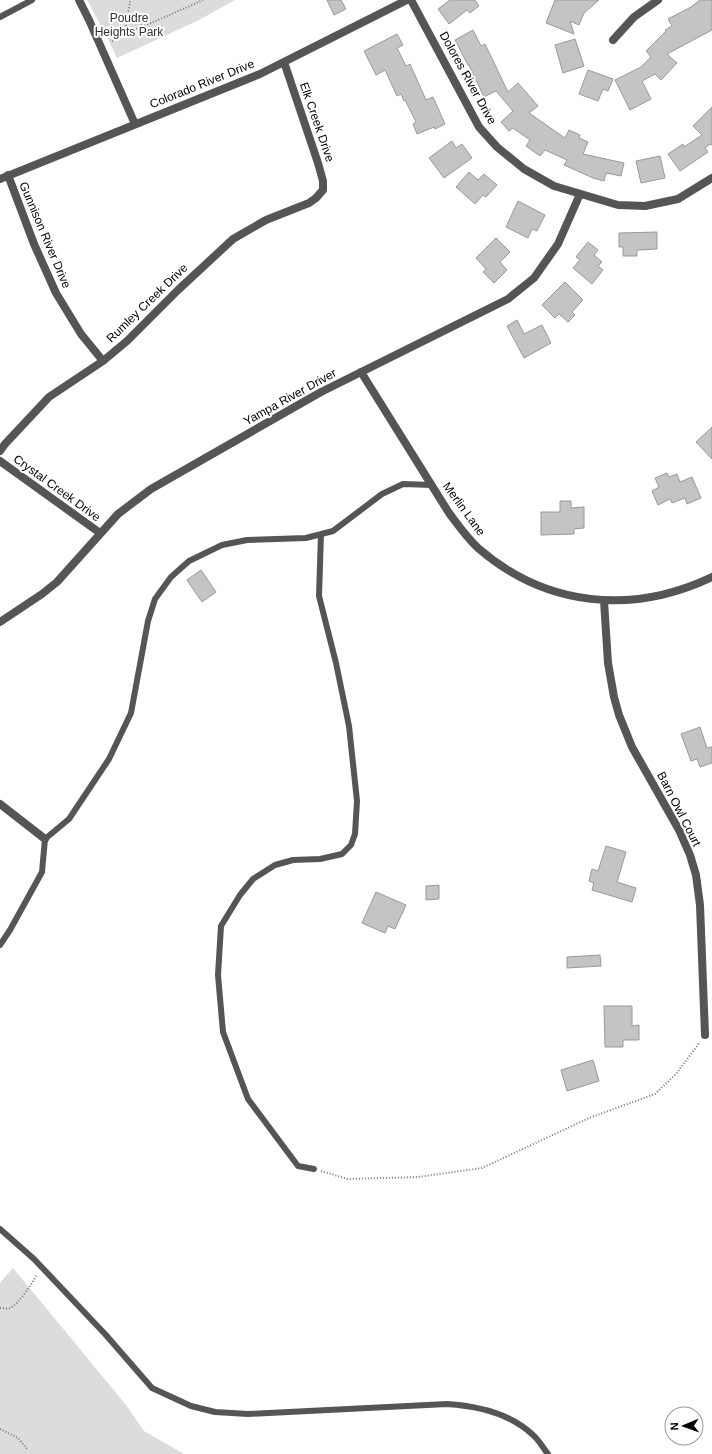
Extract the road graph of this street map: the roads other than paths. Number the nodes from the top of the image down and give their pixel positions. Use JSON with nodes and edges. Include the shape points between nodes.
{"nodes":[{"id":1,"x":32,"y":0,"type":"edge"},
{"id":2,"x":79,"y":0,"type":"edge"},
{"id":3,"x":407,"y":0,"type":"edge"},
{"id":4,"x":411,"y":0,"type":"edge"},
{"id":5,"x":658,"y":0,"type":"edge"},
{"id":6,"x":0,"y":17,"type":"edge"},
{"id":7,"x":613,"y":40,"type":"dead end"},
{"id":8,"x":284,"y":62,"type":"junction"},
{"id":9,"x":135,"y":124,"type":"junction"},
{"id":10,"x":4,"y":177,"type":"edge"},
{"id":11,"x":712,"y":178,"type":"edge"},
{"id":12,"x":323,"y":190,"type":"joint"},
{"id":13,"x":580,"y":194,"type":"junction"},
{"id":14,"x":103,"y":361,"type":"junction"},
{"id":15,"x":361,"y":372,"type":"junction"},
{"id":16,"x":0,"y":452,"type":"edge"},
{"id":17,"x":0,"y":461,"type":"edge"},
{"id":18,"x":432,"y":485,"type":"junction"},
{"id":19,"x":100,"y":533,"type":"junction"},
{"id":20,"x":321,"y":534,"type":"junction"},
{"id":21,"x":712,"y":577,"type":"edge"},
{"id":22,"x":604,"y":601,"type":"junction"},
{"id":23,"x":0,"y":622,"type":"edge"},
{"id":24,"x":0,"y":804,"type":"edge"},
{"id":25,"x":45,"y":839,"type":"junction"},
{"id":26,"x":0,"y":945,"type":"edge"},
{"id":27,"x":705,"y":1036,"type":"road end"},
{"id":28,"x":314,"y":1169,"type":"road end"},
{"id":29,"x":0,"y":1229,"type":"edge"},
{"id":30,"x":548,"y":1454,"type":"edge"}],
"edges":[{"from":1,"to":6,"type":"lane"},
{"from":2,"to":9,"type":"street"},
{"from":3,"to":8,"type":"street","name":"Colorado River Drive"},
{"from":4,"to":13,"type":"street","name":"Dolores River Drive","via":[[479,127],[497,148],[524,170],[554,186]]},
{"from":5,"to":7,"type":"street","via":[[634,17]]},
{"from":8,"to":9,"type":"street","name":"Colorado River Drive"},
{"from":8,"to":12,"type":"street","name":"Elk Creek Drive","via":[[318,163]]},
{"from":9,"to":10,"type":"street","name":"Colorado River Drive"},
{"from":10,"to":14,"type":"street","name":"Gunnison River Drive","via":[[56,293],[81,334]]},
{"from":11,"to":13,"type":"street","name":"Dolores River Drive","via":[[678,199],[645,206],[618,205]]},
{"from":12,"to":14,"type":"street","name":"Rumley Creek Drive","via":[[309,203],[266,220],[233,238]]},
{"from":13,"to":15,"type":"street","name":"Yampa River Driver","via":[[558,244],[534,278],[508,299]]},
{"from":14,"to":16,"type":"street","name":"Rumley Creek Drive","via":[[49,397]]},
{"from":15,"to":18,"type":"street","name":"Merlin Lane"},
{"from":15,"to":19,"type":"street","name":"Yampa River Driver","via":[[151,489],[118,514]]},
{"from":17,"to":19,"type":"street","name":"Crystal Creek Drive"},
{"from":18,"to":20,"type":"lane","via":[[403,484],[382,494],[333,531]]},
{"from":18,"to":22,"type":"street","name":"Merlin Lane","via":[[463,532],[478,548],[503,567],[557,592]]},
{"from":19,"to":23,"type":"street","name":"Yampa River Driver","via":[[57,582]]},
{"from":20,"to":25,"type":"lane","via":[[306,538],[247,540],[222,545],[189,562],[171,576],[155,598],[148,621],[131,712],[109,759],[69,819]]},
{"from":20,"to":28,"type":"lane","via":[[319,596],[349,726],[356,801],[355,834],[342,854],[320,859],[293,860],[275,865],[253,879],[221,926],[218,974],[223,1032],[248,1099],[298,1166]]},
{"from":21,"to":22,"type":"street","name":"Merlin Lane","via":[[649,598]]},
{"from":22,"to":27,"type":"street","name":"Barn Owl Court","via":[[608,663],[619,715],[632,747],[679,830],[696,875],[700,905]]},
{"from":24,"to":25,"type":"street"},
{"from":25,"to":26,"type":"lane","via":[[42,872]]},
{"from":29,"to":30,"type":"lane","via":[[43,1268],[152,1388],[191,1406],[215,1412],[248,1414],[447,1404],[469,1406],[489,1410],[519,1425],[533,1435]]}]}
